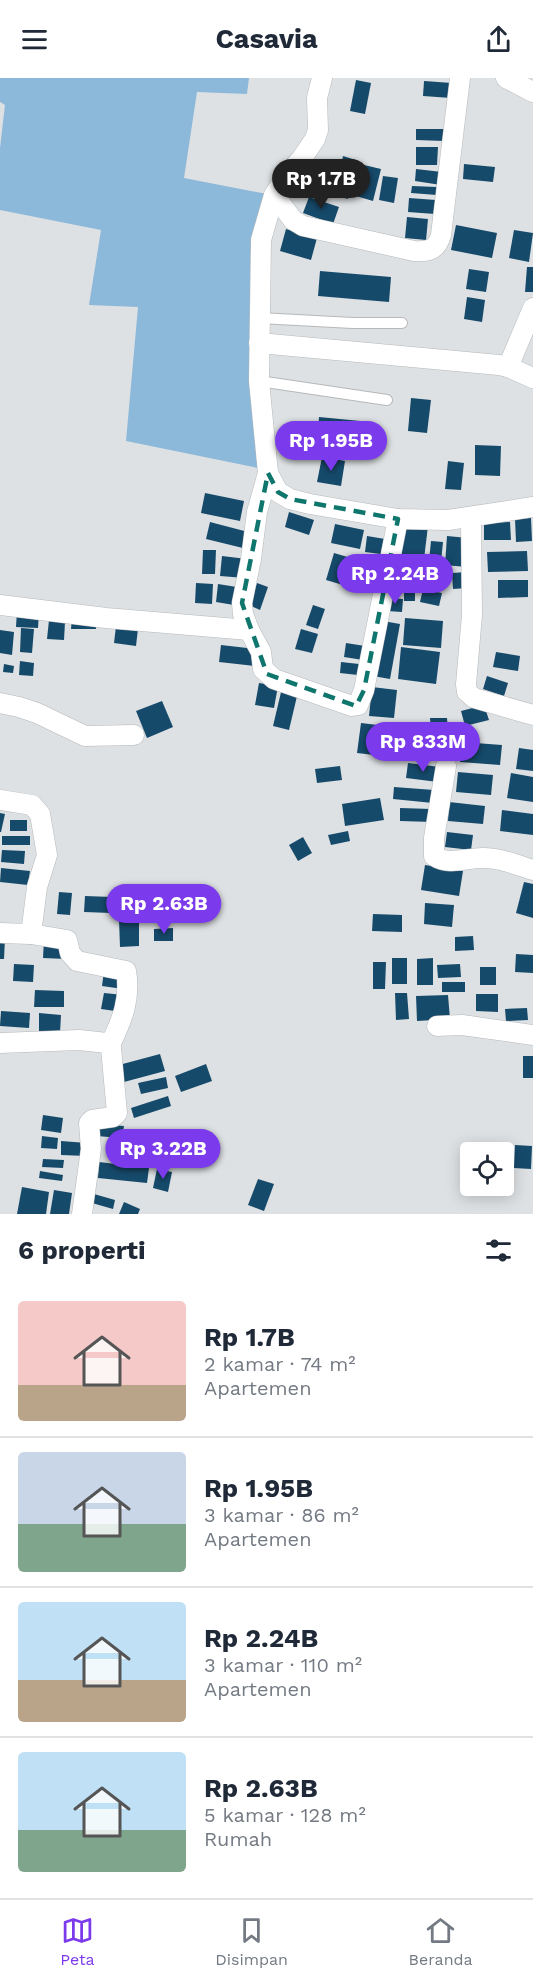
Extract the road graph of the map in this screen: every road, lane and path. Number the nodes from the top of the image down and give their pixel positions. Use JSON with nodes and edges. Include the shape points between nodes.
{"nodes":[{"id":1,"x":322,"y":78,"type":"edge"},
{"id":2,"x":460,"y":78,"type":"edge"},
{"id":3,"x":506,"y":78,"type":"edge"},
{"id":4,"x":533,"y":92,"type":"edge"},
{"id":5,"x":274,"y":195,"type":"junction"},
{"id":6,"x":533,"y":308,"type":"edge"},
{"id":7,"x":259,"y":318,"type":"junction"},
{"id":8,"x":402,"y":323,"type":"dead end"},
{"id":9,"x":259,"y":343,"type":"junction"},
{"id":10,"x":508,"y":367,"type":"junction"},
{"id":11,"x":533,"y":378,"type":"edge"},
{"id":12,"x":259,"y":381,"type":"junction"},
{"id":13,"x":387,"y":400,"type":"dead end"},
{"id":14,"x":268,"y":473,"type":"junction"},
{"id":15,"x":533,"y":507,"type":"edge"},
{"id":16,"x":471,"y":517,"type":"junction"},
{"id":17,"x":398,"y":519,"type":"junction"},
{"id":18,"x":0,"y":605,"type":"edge"},
{"id":19,"x":249,"y":630,"type":"junction"},
{"id":20,"x":0,"y":703,"type":"edge"},
{"id":21,"x":533,"y":715,"type":"edge"},
{"id":22,"x":134,"y":735,"type":"dead end"},
{"id":23,"x":446,"y":766,"type":"dead end"},
{"id":24,"x":0,"y":800,"type":"edge"},
{"id":25,"x":533,"y":870,"type":"edge"},
{"id":26,"x":0,"y":933,"type":"edge"},
{"id":27,"x":31,"y":934,"type":"junction"},
{"id":28,"x":437,"y":1026,"type":"dead end"},
{"id":29,"x":533,"y":1035,"type":"edge"},
{"id":30,"x":0,"y":1042,"type":"edge"},
{"id":31,"x":110,"y":1045,"type":"junction"},
{"id":32,"x":82,"y":1214,"type":"edge"}],
"edges":[{"from":1,"to":5,"type":"street","via":[[315,139]]},
{"from":2,"to":5,"type":"street","via":[[441,235],[434,248],[414,251],[303,226],[293,220]]},
{"from":3,"to":4,"type":"street"},
{"from":5,"to":7,"type":"street","via":[[261,240]]},
{"from":6,"to":10,"type":"street"},
{"from":7,"to":8,"type":"lane"},
{"from":7,"to":9,"type":"street"},
{"from":9,"to":10,"type":"street"},
{"from":9,"to":12,"type":"street"},
{"from":10,"to":11,"type":"street"},
{"from":12,"to":13,"type":"lane"},
{"from":12,"to":14,"type":"street"},
{"from":14,"to":17,"type":"street","via":[[278,492],[290,499]]},
{"from":14,"to":19,"type":"street","via":[[257,512],[242,603]]},
{"from":15,"to":16,"type":"street"},
{"from":16,"to":17,"type":"street"},
{"from":16,"to":21,"type":"street","via":[[472,615],[467,692],[474,698]]},
{"from":17,"to":19,"type":"street","via":[[358,705],[274,679],[263,669],[258,645]]},
{"from":18,"to":19,"type":"street"},
{"from":20,"to":22,"type":"street","via":[[19,706],[85,736]]},
{"from":23,"to":25,"type":"street","via":[[434,856],[458,861],[490,858]]},
{"from":24,"to":27,"type":"street","via":[[32,806],[40,814],[46,855]]},
{"from":26,"to":27,"type":"street"},
{"from":27,"to":31,"type":"street","via":[[68,941],[70,953],[77,961],[126,971],[126,1007]]},
{"from":28,"to":29,"type":"street","via":[[462,1025]]},
{"from":30,"to":31,"type":"street","via":[[79,1040]]},
{"from":31,"to":32,"type":"street","via":[[117,1113],[89,1123],[91,1149]]}]}
